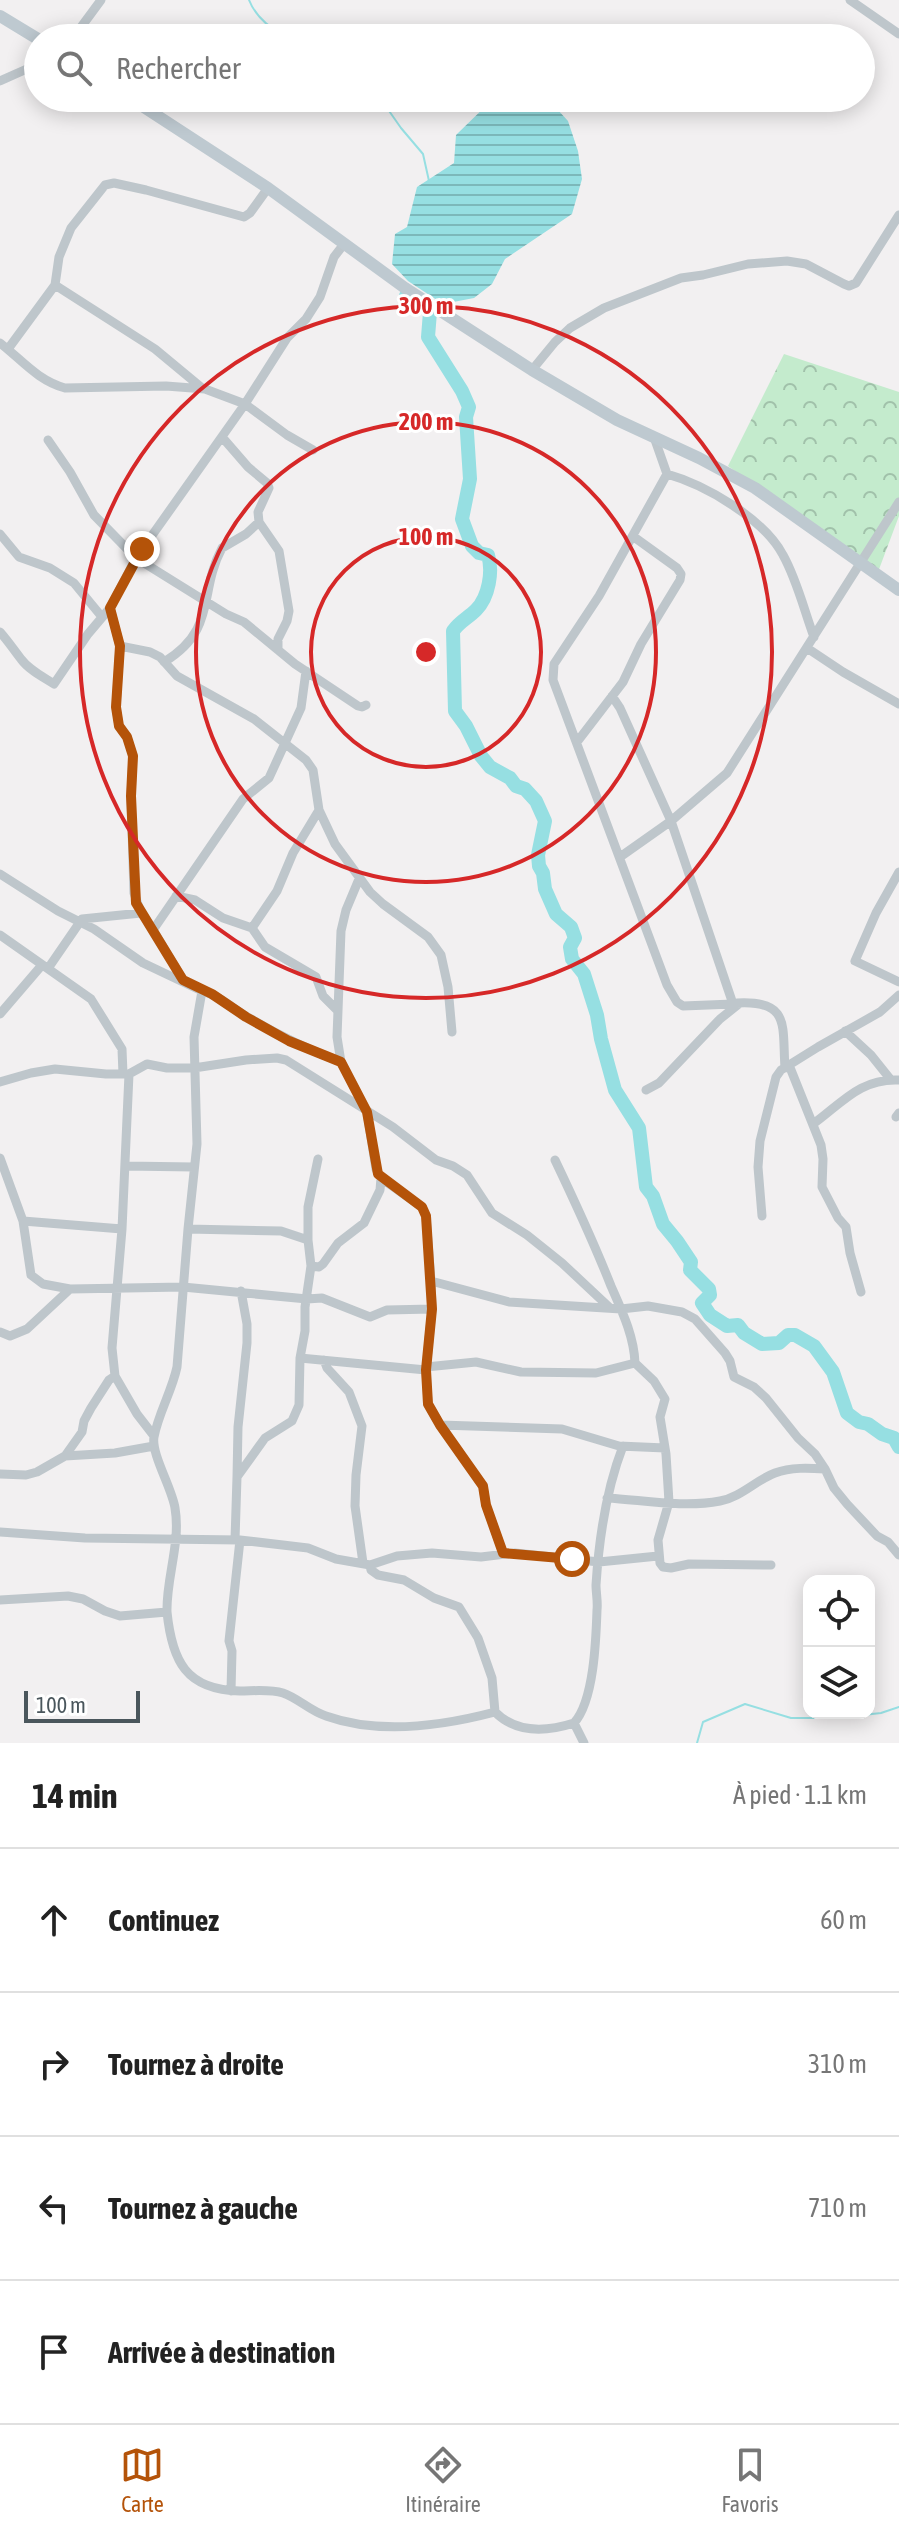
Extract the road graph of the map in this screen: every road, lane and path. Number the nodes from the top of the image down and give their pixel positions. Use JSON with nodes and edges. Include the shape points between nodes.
{"nodes":[{"id":1,"x":101,"y":0,"type":"edge"},
{"id":2,"x":850,"y":0,"type":"edge"},
{"id":3,"x":0,"y":16,"type":"edge"},
{"id":4,"x":83,"y":24,"type":"edge"},
{"id":5,"x":24,"y":31,"type":"edge"},
{"id":6,"x":899,"y":34,"type":"edge"},
{"id":7,"x":24,"y":70,"type":"edge"},
{"id":8,"x":0,"y":81,"type":"edge"},
{"id":9,"x":151,"y":112,"type":"edge"},
{"id":10,"x":268,"y":188,"type":"junction"},
{"id":11,"x":899,"y":215,"type":"edge"},
{"id":12,"x":344,"y":244,"type":"junction"},
{"id":13,"x":55,"y":285,"type":"junction"},
{"id":14,"x":4,"y":346,"type":"edge"},
{"id":15,"x":532,"y":370,"type":"junction"},
{"id":16,"x":205,"y":389,"type":"junction"},
{"id":17,"x":245,"y":404,"type":"junction"},
{"id":18,"x":222,"y":437,"type":"junction"},
{"id":19,"x":654,"y":437,"type":"junction"},
{"id":20,"x":48,"y":440,"type":"dead end"},
{"id":21,"x":313,"y":450,"type":"dead end"},
{"id":22,"x":667,"y":474,"type":"junction"},
{"id":23,"x":899,"y":502,"type":"edge"},
{"id":24,"x":259,"y":522,"type":"junction"},
{"id":25,"x":0,"y":534,"type":"edge"},
{"id":26,"x":634,"y":537,"type":"junction"},
{"id":27,"x":136,"y":558,"type":"junction"},
{"id":28,"x":861,"y":563,"type":"junction"},
{"id":29,"x":899,"y":590,"type":"edge"},
{"id":30,"x":208,"y":601,"type":"junction"},
{"id":31,"x":110,"y":608,"type":"junction"},
{"id":32,"x":102,"y":617,"type":"junction"},
{"id":33,"x":0,"y":632,"type":"edge"},
{"id":34,"x":814,"y":637,"type":"junction"},
{"id":35,"x":120,"y":646,"type":"junction"},
{"id":36,"x":807,"y":648,"type":"junction"},
{"id":37,"x":278,"y":650,"type":"junction"},
{"id":38,"x":164,"y":662,"type":"junction"},
{"id":39,"x":306,"y":671,"type":"junction"},
{"id":40,"x":612,"y":696,"type":"junction"},
{"id":41,"x":899,"y":704,"type":"edge"},
{"id":42,"x":366,"y":705,"type":"dead end"},
{"id":43,"x":577,"y":742,"type":"junction"},
{"id":44,"x":283,"y":743,"type":"junction"},
{"id":45,"x":319,"y":810,"type":"junction"},
{"id":46,"x":671,"y":821,"type":"junction"},
{"id":47,"x":620,"y":857,"type":"junction"},
{"id":48,"x":899,"y":872,"type":"edge"},
{"id":49,"x":0,"y":874,"type":"edge"},
{"id":50,"x":359,"y":879,"type":"junction"},
{"id":51,"x":176,"y":896,"type":"junction"},
{"id":52,"x":141,"y":913,"type":"junction"},
{"id":53,"x":80,"y":923,"type":"junction"},
{"id":54,"x":252,"y":928,"type":"junction"},
{"id":55,"x":153,"y":930,"type":"junction"},
{"id":56,"x":0,"y":935,"type":"edge"},
{"id":57,"x":46,"y":966,"type":"junction"},
{"id":58,"x":183,"y":980,"type":"junction"},
{"id":59,"x":899,"y":982,"type":"edge"},
{"id":60,"x":202,"y":991,"type":"junction"},
{"id":61,"x":899,"y":995,"type":"edge"},
{"id":62,"x":736,"y":1003,"type":"junction"},
{"id":63,"x":899,"y":1008,"type":"edge"},
{"id":64,"x":337,"y":1010,"type":"junction"},
{"id":65,"x":880,"y":1012,"type":"junction"},
{"id":66,"x":0,"y":1014,"type":"edge"},
{"id":67,"x":845,"y":1031,"type":"junction"},
{"id":68,"x":452,"y":1032,"type":"dead end"},
{"id":69,"x":341,"y":1062,"type":"junction"},
{"id":70,"x":787,"y":1067,"type":"junction"},
{"id":71,"x":194,"y":1068,"type":"junction"},
{"id":72,"x":126,"y":1074,"type":"junction"},
{"id":73,"x":895,"y":1080,"type":"edge"},
{"id":74,"x":0,"y":1082,"type":"edge"},
{"id":75,"x":646,"y":1090,"type":"dead end"},
{"id":76,"x":367,"y":1112,"type":"junction"},
{"id":77,"x":813,"y":1124,"type":"junction"},
{"id":78,"x":0,"y":1158,"type":"edge"},
{"id":79,"x":318,"y":1159,"type":"dead end"},
{"id":80,"x":555,"y":1160,"type":"dead end"},
{"id":81,"x":125,"y":1166,"type":"junction"},
{"id":82,"x":194,"y":1167,"type":"junction"},
{"id":83,"x":381,"y":1178,"type":"junction"},
{"id":84,"x":762,"y":1216,"type":"dead end"},
{"id":85,"x":23,"y":1221,"type":"junction"},
{"id":86,"x":122,"y":1229,"type":"junction"},
{"id":87,"x":188,"y":1229,"type":"junction"},
{"id":88,"x":308,"y":1240,"type":"junction"},
{"id":89,"x":311,"y":1266,"type":"junction"},
{"id":90,"x":431,"y":1281,"type":"junction"},
{"id":91,"x":183,"y":1287,"type":"junction"},
{"id":92,"x":70,"y":1289,"type":"junction"},
{"id":93,"x":117,"y":1289,"type":"junction"},
{"id":94,"x":241,"y":1291,"type":"junction"},
{"id":95,"x":861,"y":1292,"type":"dead end"},
{"id":96,"x":307,"y":1299,"type":"junction"},
{"id":97,"x":609,"y":1307,"type":"junction"},
{"id":98,"x":432,"y":1309,"type":"junction"},
{"id":99,"x":621,"y":1309,"type":"junction"},
{"id":100,"x":0,"y":1332,"type":"edge"},
{"id":101,"x":300,"y":1358,"type":"junction"},
{"id":102,"x":324,"y":1360,"type":"junction"},
{"id":103,"x":635,"y":1363,"type":"junction"},
{"id":104,"x":426,"y":1369,"type":"junction"},
{"id":105,"x":115,"y":1376,"type":"junction"},
{"id":106,"x":440,"y":1425,"type":"junction"},
{"id":107,"x":154,"y":1441,"type":"junction"},
{"id":108,"x":623,"y":1446,"type":"junction"},
{"id":109,"x":665,"y":1448,"type":"junction"},
{"id":110,"x":65,"y":1456,"type":"junction"},
{"id":111,"x":825,"y":1469,"type":"junction"},
{"id":112,"x":0,"y":1474,"type":"edge"},
{"id":113,"x":237,"y":1477,"type":"junction"},
{"id":114,"x":607,"y":1498,"type":"junction"},
{"id":115,"x":669,"y":1502,"type":"junction"},
{"id":116,"x":0,"y":1532,"type":"edge"},
{"id":117,"x":176,"y":1540,"type":"junction"},
{"id":118,"x":238,"y":1540,"type":"junction"},
{"id":119,"x":503,"y":1553,"type":"junction"},
{"id":120,"x":899,"y":1555,"type":"edge"},
{"id":121,"x":658,"y":1556,"type":"junction"},
{"id":122,"x":599,"y":1562,"type":"junction"},
{"id":123,"x":367,"y":1564,"type":"junction"},
{"id":124,"x":771,"y":1565,"type":"dead end"},
{"id":125,"x":0,"y":1600,"type":"edge"},
{"id":126,"x":167,"y":1612,"type":"junction"},
{"id":127,"x":231,"y":1691,"type":"junction"},
{"id":128,"x":495,"y":1712,"type":"junction"},
{"id":129,"x":574,"y":1723,"type":"junction"},
{"id":130,"x":584,"y":1743,"type":"edge"}],
"edges":[{"from":1,"to":4,"type":"street"},
{"from":2,"to":6,"type":"street"},
{"from":3,"to":5,"type":"street"},
{"from":7,"to":8,"type":"street"},
{"from":9,"to":10,"type":"street"},
{"from":10,"to":12,"type":"street"},
{"from":10,"to":13,"type":"street","via":[[244,217],[146,190],[105,185],[71,228]]},
{"from":11,"to":15,"type":"street","via":[[849,286],[806,264],[787,261],[681,278],[604,308],[570,328]]},
{"from":12,"to":15,"type":"street"},
{"from":12,"to":17,"type":"street","via":[[320,297]]},
{"from":13,"to":14,"type":"street"},
{"from":13,"to":16,"type":"street","via":[[155,349]]},
{"from":14,"to":16,"type":"street","via":[[34,373],[65,388]]},
{"from":15,"to":19,"type":"street"},
{"from":16,"to":17,"type":"street"},
{"from":17,"to":18,"type":"street"},
{"from":17,"to":21,"type":"street"},
{"from":18,"to":24,"type":"street","via":[[267,483]]},
{"from":18,"to":27,"type":"street"},
{"from":19,"to":22,"type":"street"},
{"from":19,"to":28,"type":"street","via":[[755,488]]},
{"from":20,"to":27,"type":"street","via":[[94,515]]},
{"from":22,"to":26,"type":"street"},
{"from":22,"to":34,"type":"street","via":[[721,498],[774,541],[789,565]]},
{"from":23,"to":28,"type":"street"},
{"from":24,"to":30,"type":"street","via":[[222,548]]},
{"from":24,"to":37,"type":"street","via":[[279,551],[289,611]]},
{"from":25,"to":32,"type":"street","via":[[19,557],[74,583]]},
{"from":26,"to":40,"type":"street","via":[[681,574]]},
{"from":26,"to":43,"type":"street","via":[[554,664],[553,680]]},
{"from":27,"to":30,"type":"street"},
{"from":27,"to":31,"type":"street"},
{"from":28,"to":29,"type":"street"},
{"from":28,"to":34,"type":"street"},
{"from":30,"to":37,"type":"street"},
{"from":30,"to":38,"type":"street","via":[[194,635]]},
{"from":31,"to":32,"type":"street"},
{"from":31,"to":35,"type":"street"},
{"from":32,"to":33,"type":"street","via":[[54,684],[33,671]]},
{"from":34,"to":36,"type":"street"},
{"from":35,"to":38,"type":"street","via":[[150,652]]},
{"from":35,"to":52,"type":"street","via":[[116,707],[133,756],[134,893]]},
{"from":36,"to":41,"type":"street"},
{"from":36,"to":46,"type":"street","via":[[727,773]]},
{"from":37,"to":39,"type":"street"},
{"from":38,"to":44,"type":"street","via":[[177,676],[254,719]]},
{"from":39,"to":42,"type":"street","via":[[358,706]]},
{"from":39,"to":44,"type":"street","via":[[301,708]]},
{"from":40,"to":43,"type":"street"},
{"from":40,"to":46,"type":"street"},
{"from":43,"to":47,"type":"street"},
{"from":44,"to":45,"type":"street","via":[[313,770]]},
{"from":44,"to":51,"type":"street","via":[[269,778],[243,799]]},
{"from":45,"to":50,"type":"street"},
{"from":45,"to":54,"type":"street"},
{"from":46,"to":47,"type":"street"},
{"from":46,"to":62,"type":"street"},
{"from":47,"to":62,"type":"street","via":[[677,1002],[689,1007]]},
{"from":48,"to":59,"type":"street","via":[[855,961]]},
{"from":49,"to":53,"type":"street"},
{"from":50,"to":64,"type":"street","via":[[341,931]]},
{"from":50,"to":68,"type":"street","via":[[428,937],[441,955]]},
{"from":51,"to":54,"type":"street"},
{"from":51,"to":55,"type":"street"},
{"from":52,"to":53,"type":"street","via":[[85,918]]},
{"from":52,"to":55,"type":"street"},
{"from":53,"to":57,"type":"street"},
{"from":53,"to":58,"type":"street","via":[[143,963]]},
{"from":54,"to":64,"type":"street","via":[[265,947],[316,977],[323,996]]},
{"from":55,"to":58,"type":"street"},
{"from":56,"to":57,"type":"street"},
{"from":57,"to":66,"type":"street"},
{"from":57,"to":72,"type":"street","via":[[98,1008],[122,1049]]},
{"from":58,"to":60,"type":"street"},
{"from":60,"to":69,"type":"street","via":[[289,1041]]},
{"from":60,"to":71,"type":"street"},
{"from":61,"to":65,"type":"street"},
{"from":62,"to":70,"type":"street","via":[[759,1002],[779,1014]]},
{"from":62,"to":75,"type":"street","via":[[659,1083]]},
{"from":63,"to":65,"type":"street"},
{"from":64,"to":69,"type":"street"},
{"from":65,"to":67,"type":"street"},
{"from":67,"to":70,"type":"street"},
{"from":67,"to":73,"type":"street"},
{"from":69,"to":76,"type":"street"},
{"from":70,"to":77,"type":"street"},
{"from":70,"to":84,"type":"street","via":[[776,1077],[760,1141]]},
{"from":71,"to":72,"type":"street","via":[[147,1064]]},
{"from":71,"to":76,"type":"street","via":[[286,1060]]},
{"from":71,"to":82,"type":"street"},
{"from":72,"to":74,"type":"street","via":[[55,1069]]},
{"from":72,"to":81,"type":"street"},
{"from":73,"to":77,"type":"street","via":[[872,1083],[849,1095]]},
{"from":76,"to":83,"type":"street"},
{"from":76,"to":97,"type":"street","via":[[467,1175],[492,1213],[562,1263]]},
{"from":77,"to":95,"type":"street","via":[[823,1159],[822,1187],[846,1227]]},
{"from":78,"to":85,"type":"street"},
{"from":79,"to":88,"type":"street","via":[[308,1207]]},
{"from":80,"to":99,"type":"street"},
{"from":81,"to":82,"type":"street"},
{"from":81,"to":86,"type":"street"},
{"from":82,"to":87,"type":"street"},
{"from":83,"to":89,"type":"street","via":[[368,1218],[323,1264]]},
{"from":83,"to":90,"type":"street","via":[[422,1207]]},
{"from":85,"to":86,"type":"street"},
{"from":85,"to":92,"type":"street","via":[[31,1275],[43,1284]]},
{"from":86,"to":93,"type":"street"},
{"from":87,"to":88,"type":"street","via":[[281,1231]]},
{"from":87,"to":91,"type":"street"},
{"from":88,"to":89,"type":"street"},
{"from":89,"to":96,"type":"street"},
{"from":90,"to":97,"type":"street","via":[[509,1302]]},
{"from":90,"to":98,"type":"street"},
{"from":91,"to":93,"type":"street"},
{"from":91,"to":94,"type":"street"},
{"from":91,"to":107,"type":"street","via":[[177,1367]]},
{"from":92,"to":93,"type":"street"},
{"from":92,"to":100,"type":"street","via":[[27,1329],[10,1336]]},
{"from":93,"to":105,"type":"street"},
{"from":94,"to":96,"type":"street"},
{"from":94,"to":113,"type":"street","via":[[247,1343]]},
{"from":96,"to":98,"type":"street","via":[[322,1298],[370,1317],[387,1310]]},
{"from":96,"to":101,"type":"street"},
{"from":97,"to":99,"type":"street"},
{"from":98,"to":104,"type":"street"},
{"from":99,"to":103,"type":"street"},
{"from":99,"to":111,"type":"street","via":[[648,1306],[695,1319],[725,1353],[734,1377],[766,1398]]},
{"from":101,"to":102,"type":"street"},
{"from":101,"to":113,"type":"street","via":[[296,1414],[265,1438]]},
{"from":102,"to":104,"type":"street"},
{"from":102,"to":123,"type":"street","via":[[349,1392],[362,1426],[355,1506]]},
{"from":103,"to":104,"type":"street","via":[[596,1373],[521,1372],[476,1362]]},
{"from":103,"to":109,"type":"street","via":[[665,1399],[660,1417]]},
{"from":104,"to":106,"type":"street","via":[[428,1404]]},
{"from":105,"to":107,"type":"street"},
{"from":105,"to":110,"type":"street"},
{"from":106,"to":108,"type":"street","via":[[562,1429]]},
{"from":106,"to":119,"type":"street","via":[[483,1486]]},
{"from":107,"to":110,"type":"street","via":[[115,1453]]},
{"from":107,"to":117,"type":"street","via":[[175,1509]]},
{"from":108,"to":109,"type":"street"},
{"from":108,"to":114,"type":"street"},
{"from":109,"to":115,"type":"street"},
{"from":110,"to":112,"type":"street","via":[[37,1472]]},
{"from":111,"to":115,"type":"street","via":[[774,1473],[721,1501]]},
{"from":111,"to":120,"type":"street","via":[[847,1504]]},
{"from":113,"to":118,"type":"street"},
{"from":114,"to":115,"type":"street"},
{"from":114,"to":122,"type":"street"},
{"from":115,"to":121,"type":"street"},
{"from":116,"to":117,"type":"street"},
{"from":117,"to":118,"type":"street"},
{"from":117,"to":126,"type":"street"},
{"from":118,"to":123,"type":"street","via":[[308,1548]]},
{"from":118,"to":127,"type":"street","via":[[229,1641]]},
{"from":119,"to":122,"type":"street"},
{"from":119,"to":123,"type":"street","via":[[432,1553]]},
{"from":121,"to":122,"type":"street"},
{"from":121,"to":124,"type":"street","via":[[663,1567],[671,1568]]},
{"from":122,"to":129,"type":"street","via":[[590,1682]]},
{"from":123,"to":128,"type":"street","via":[[378,1575],[404,1580],[462,1610],[492,1678]]},
{"from":125,"to":126,"type":"street","via":[[68,1596],[120,1616]]},
{"from":126,"to":127,"type":"street","via":[[170,1637],[183,1665],[208,1688]]},
{"from":127,"to":128,"type":"street","via":[[283,1693],[313,1712],[350,1724],[399,1727],[473,1720]]},
{"from":128,"to":129,"type":"street","via":[[515,1726],[538,1731]]},
{"from":129,"to":130,"type":"street"}]}
